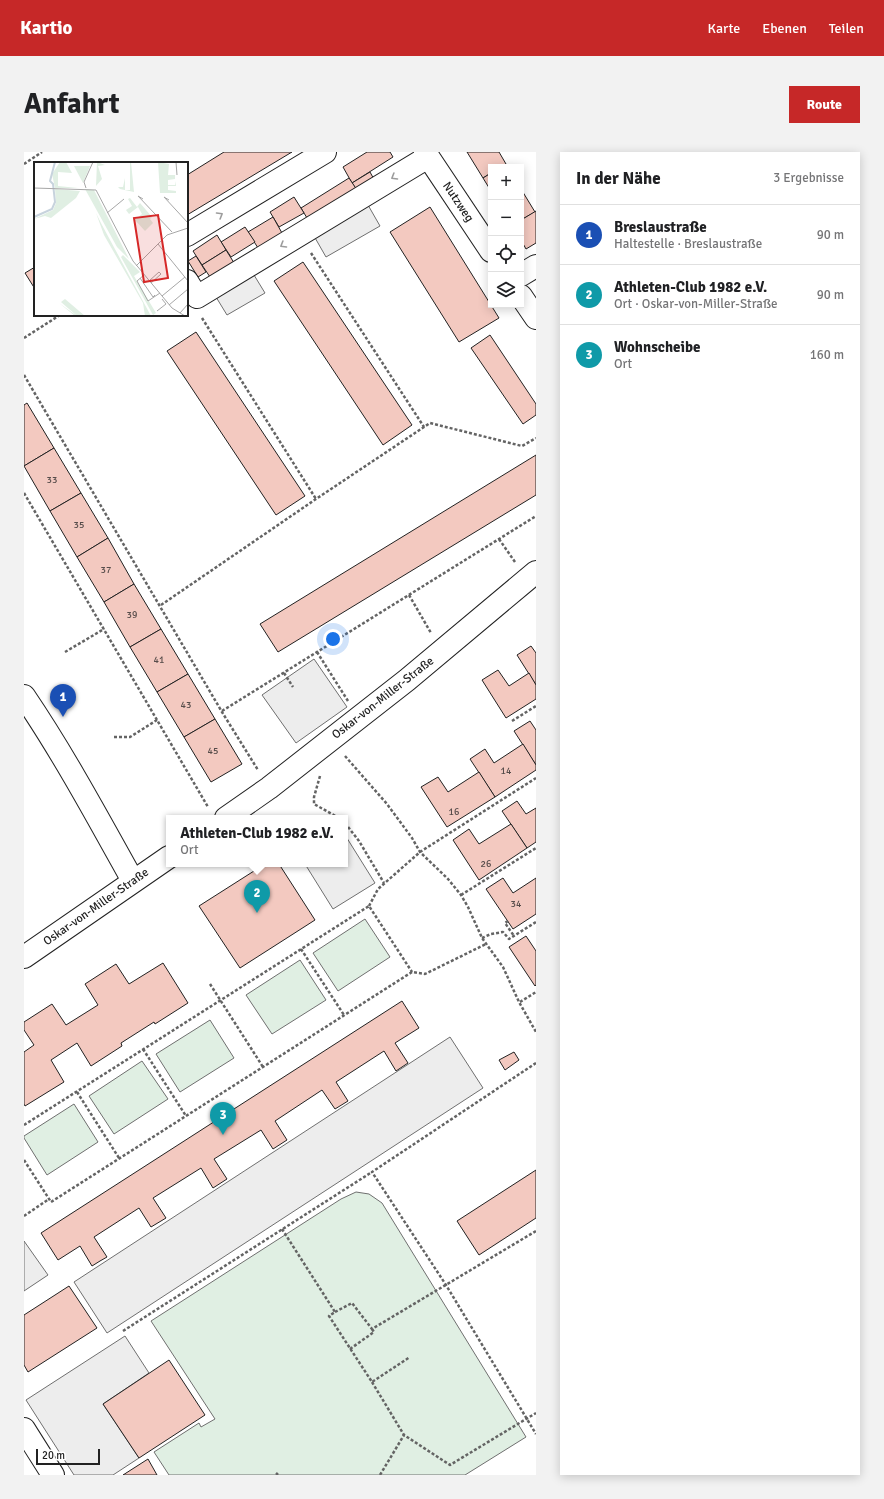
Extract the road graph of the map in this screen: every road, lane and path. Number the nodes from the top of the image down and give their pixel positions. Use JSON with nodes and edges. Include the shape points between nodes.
{"nodes":[{"id":1,"x":42,"y":152,"type":"edge"},
{"id":2,"x":325,"y":152,"type":"edge"},
{"id":3,"x":426,"y":154,"type":"edge"},
{"id":4,"x":24,"y":164,"type":"edge"},
{"id":5,"x":188,"y":234,"type":"edge"},
{"id":6,"x":300,"y":235,"type":"junction"},
{"id":7,"x":488,"y":247,"type":"edge"},
{"id":8,"x":536,"y":266,"type":"edge"},
{"id":9,"x":524,"y":273,"type":"edge"},
{"id":10,"x":192,"y":289,"type":"edge"},
{"id":11,"x":524,"y":300,"type":"edge"},
{"id":12,"x":58,"y":316,"type":"edge"},
{"id":13,"x":536,"y":318,"type":"edge"},
{"id":14,"x":24,"y":338,"type":"edge"},
{"id":15,"x":24,"y":375,"type":"edge"},
{"id":16,"x":424,"y":427,"type":"junction"},
{"id":17,"x":536,"y":438,"type":"edge"},
{"id":18,"x":24,"y":493,"type":"edge"},
{"id":19,"x":316,"y":499,"type":"junction"},
{"id":20,"x":536,"y":516,"type":"edge"},
{"id":21,"x":499,"y":539,"type":"junction"},
{"id":22,"x":532,"y":576,"type":"edge"},
{"id":23,"x":409,"y":595,"type":"junction"},
{"id":24,"x":160,"y":605,"type":"junction"},
{"id":25,"x":104,"y":630,"type":"junction"},
{"id":26,"x":65,"y":652,"type":"dead end"},
{"id":27,"x":317,"y":652,"type":"junction"},
{"id":28,"x":442,"y":652,"type":"junction"},
{"id":29,"x":284,"y":673,"type":"junction"},
{"id":30,"x":293,"y":687,"type":"dead end"},
{"id":31,"x":24,"y":696,"type":"edge"},
{"id":32,"x":536,"y":706,"type":"edge"},
{"id":33,"x":222,"y":712,"type":"junction"},
{"id":34,"x":358,"y":718,"type":"junction"},
{"id":35,"x":157,"y":720,"type":"junction"},
{"id":36,"x":512,"y":721,"type":"dead end"},
{"id":37,"x":114,"y":737,"type":"dead end"},
{"id":38,"x":329,"y":741,"type":"junction"},
{"id":39,"x":321,"y":772,"type":"dead end"},
{"id":40,"x":536,"y":778,"type":"edge"},
{"id":41,"x":269,"y":788,"type":"junction"},
{"id":42,"x":218,"y":815,"type":"edge"},
{"id":43,"x":334,"y":815,"type":"edge"},
{"id":44,"x":348,"y":827,"type":"edge"},
{"id":45,"x":536,"y":848,"type":"edge"},
{"id":46,"x":420,"y":852,"type":"junction"},
{"id":47,"x":166,"y":859,"type":"edge"},
{"id":48,"x":134,"y":881,"type":"junction"},
{"id":49,"x":384,"y":883,"type":"junction"},
{"id":50,"x":461,"y":895,"type":"junction"},
{"id":51,"x":369,"y":906,"type":"junction"},
{"id":52,"x":508,"y":921,"type":"dead end"},
{"id":53,"x":536,"y":922,"type":"edge"},
{"id":54,"x":514,"y":936,"type":"junction"},
{"id":55,"x":482,"y":938,"type":"junction"},
{"id":56,"x":486,"y":944,"type":"junction"},
{"id":57,"x":301,"y":949,"type":"junction"},
{"id":58,"x":24,"y":957,"type":"edge"},
{"id":59,"x":412,"y":972,"type":"junction"},
{"id":60,"x":210,"y":984,"type":"dead end"},
{"id":61,"x":536,"y":992,"type":"edge"},
{"id":62,"x":220,"y":1000,"type":"junction"},
{"id":63,"x":519,"y":1002,"type":"junction"},
{"id":64,"x":344,"y":1016,"type":"junction"},
{"id":65,"x":536,"y":1032,"type":"edge"},
{"id":66,"x":143,"y":1049,"type":"junction"},
{"id":67,"x":536,"y":1063,"type":"edge"},
{"id":68,"x":263,"y":1067,"type":"junction"},
{"id":69,"x":77,"y":1092,"type":"junction"},
{"id":70,"x":186,"y":1116,"type":"junction"},
{"id":71,"x":24,"y":1125,"type":"edge"},
{"id":72,"x":119,"y":1158,"type":"junction"},
{"id":73,"x":24,"y":1160,"type":"edge"},
{"id":74,"x":372,"y":1172,"type":"junction"},
{"id":75,"x":49,"y":1199,"type":"junction"},
{"id":76,"x":24,"y":1216,"type":"edge"},
{"id":77,"x":282,"y":1228,"type":"junction"},
{"id":78,"x":536,"y":1231,"type":"edge"},
{"id":79,"x":446,"y":1285,"type":"junction"},
{"id":80,"x":336,"y":1312,"type":"junction"},
{"id":81,"x":372,"y":1329,"type":"junction"},
{"id":82,"x":122,"y":1331,"type":"dead end"},
{"id":83,"x":350,"y":1349,"type":"junction"},
{"id":84,"x":410,"y":1357,"type":"dead end"},
{"id":85,"x":372,"y":1382,"type":"junction"},
{"id":86,"x":536,"y":1413,"type":"edge"},
{"id":87,"x":527,"y":1419,"type":"junction"},
{"id":88,"x":24,"y":1429,"type":"edge"},
{"id":89,"x":536,"y":1434,"type":"edge"},
{"id":90,"x":404,"y":1435,"type":"junction"},
{"id":91,"x":53,"y":1475,"type":"edge"},
{"id":92,"x":380,"y":1475,"type":"edge"}],
"edges":[{"from":1,"to":4,"type":"path"},
{"from":5,"to":2,"type":"street","one_way":true},
{"from":3,"to":6,"type":"street","one_way":true},
{"from":3,"to":7,"type":"street","name":"Nutzweg"},
{"from":6,"to":10,"type":"street","one_way":true},
{"from":6,"to":16,"type":"path"},
{"from":8,"to":9,"type":"street"},
{"from":10,"to":19,"type":"path","via":[[195,307]]},
{"from":11,"to":13,"type":"street"},
{"from":12,"to":14,"type":"path"},
{"from":15,"to":24,"type":"path"},
{"from":16,"to":17,"type":"path","via":[[430,423],[522,446]]},
{"from":16,"to":19,"type":"path"},
{"from":18,"to":25,"type":"path"},
{"from":19,"to":24,"type":"path"},
{"from":20,"to":21,"type":"path"},
{"from":21,"to":22,"type":"path"},
{"from":21,"to":23,"type":"path"},
{"from":22,"to":28,"type":"street","name":"Oskar-von-Miller-Straße"},
{"from":23,"to":27,"type":"path"},
{"from":23,"to":28,"type":"path"},
{"from":24,"to":33,"type":"path"},
{"from":25,"to":26,"type":"path"},
{"from":25,"to":35,"type":"path"},
{"from":27,"to":29,"type":"path"},
{"from":27,"to":34,"type":"path"},
{"from":28,"to":34,"type":"street","name":"Oskar-von-Miller-Straße"},
{"from":29,"to":30,"type":"path"},
{"from":29,"to":33,"type":"path"},
{"from":31,"to":48,"type":"street","via":[[46,729]]},
{"from":32,"to":36,"type":"path"},
{"from":33,"to":41,"type":"path"},
{"from":34,"to":38,"type":"street","name":"Oskar-von-Miller-Straße"},
{"from":35,"to":37,"type":"path","via":[[130,737]]},
{"from":35,"to":42,"type":"path"},
{"from":38,"to":41,"type":"street","name":"Oskar-von-Miller-Straße"},
{"from":38,"to":46,"type":"path","via":[[388,804]]},
{"from":39,"to":43,"type":"path","via":[[314,804]]},
{"from":40,"to":46,"type":"path"},
{"from":41,"to":42,"type":"street","name":"Oskar-von-Miller-Straße"},
{"from":44,"to":49,"type":"path","via":[[360,841]]},
{"from":45,"to":50,"type":"path"},
{"from":46,"to":49,"type":"path"},
{"from":46,"to":50,"type":"path"},
{"from":47,"to":48,"type":"street","name":"Oskar-von-Miller-Straße"},
{"from":48,"to":58,"type":"street","name":"Oskar-von-Miller-Straße"},
{"from":49,"to":51,"type":"path","via":[[378,888]]},
{"from":50,"to":55,"type":"path"},
{"from":51,"to":57,"type":"path"},
{"from":51,"to":59,"type":"path"},
{"from":52,"to":54,"type":"path","via":[[505,923]]},
{"from":53,"to":54,"type":"path"},
{"from":54,"to":55,"type":"path","via":[[509,939],[503,932]]},
{"from":55,"to":56,"type":"path"},
{"from":56,"to":59,"type":"path","via":[[425,974]]},
{"from":56,"to":63,"type":"path","via":[[503,967]]},
{"from":57,"to":62,"type":"path"},
{"from":57,"to":64,"type":"path"},
{"from":59,"to":64,"type":"path"},
{"from":60,"to":62,"type":"path"},
{"from":61,"to":63,"type":"path"},
{"from":62,"to":66,"type":"path"},
{"from":62,"to":68,"type":"path"},
{"from":63,"to":65,"type":"path"},
{"from":64,"to":68,"type":"path"},
{"from":66,"to":69,"type":"path"},
{"from":66,"to":70,"type":"path"},
{"from":67,"to":74,"type":"path"},
{"from":68,"to":70,"type":"path"},
{"from":69,"to":71,"type":"path"},
{"from":69,"to":72,"type":"path"},
{"from":70,"to":72,"type":"path"},
{"from":72,"to":75,"type":"path","via":[[51,1202]]},
{"from":73,"to":75,"type":"path"},
{"from":74,"to":77,"type":"path"},
{"from":74,"to":79,"type":"path"},
{"from":75,"to":76,"type":"path"},
{"from":77,"to":80,"type":"path"},
{"from":77,"to":82,"type":"path"},
{"from":78,"to":79,"type":"path"},
{"from":79,"to":81,"type":"path"},
{"from":79,"to":87,"type":"path"},
{"from":80,"to":81,"type":"path","via":[[352,1302]]},
{"from":80,"to":83,"type":"path","via":[[329,1316]]},
{"from":81,"to":83,"type":"path","via":[[374,1332]]},
{"from":83,"to":85,"type":"path"},
{"from":84,"to":85,"type":"path"},
{"from":85,"to":90,"type":"path"},
{"from":86,"to":87,"type":"path"},
{"from":87,"to":89,"type":"path"},
{"from":87,"to":90,"type":"path","via":[[450,1465]]},
{"from":88,"to":91,"type":"street"},
{"from":90,"to":92,"type":"path"}]}
